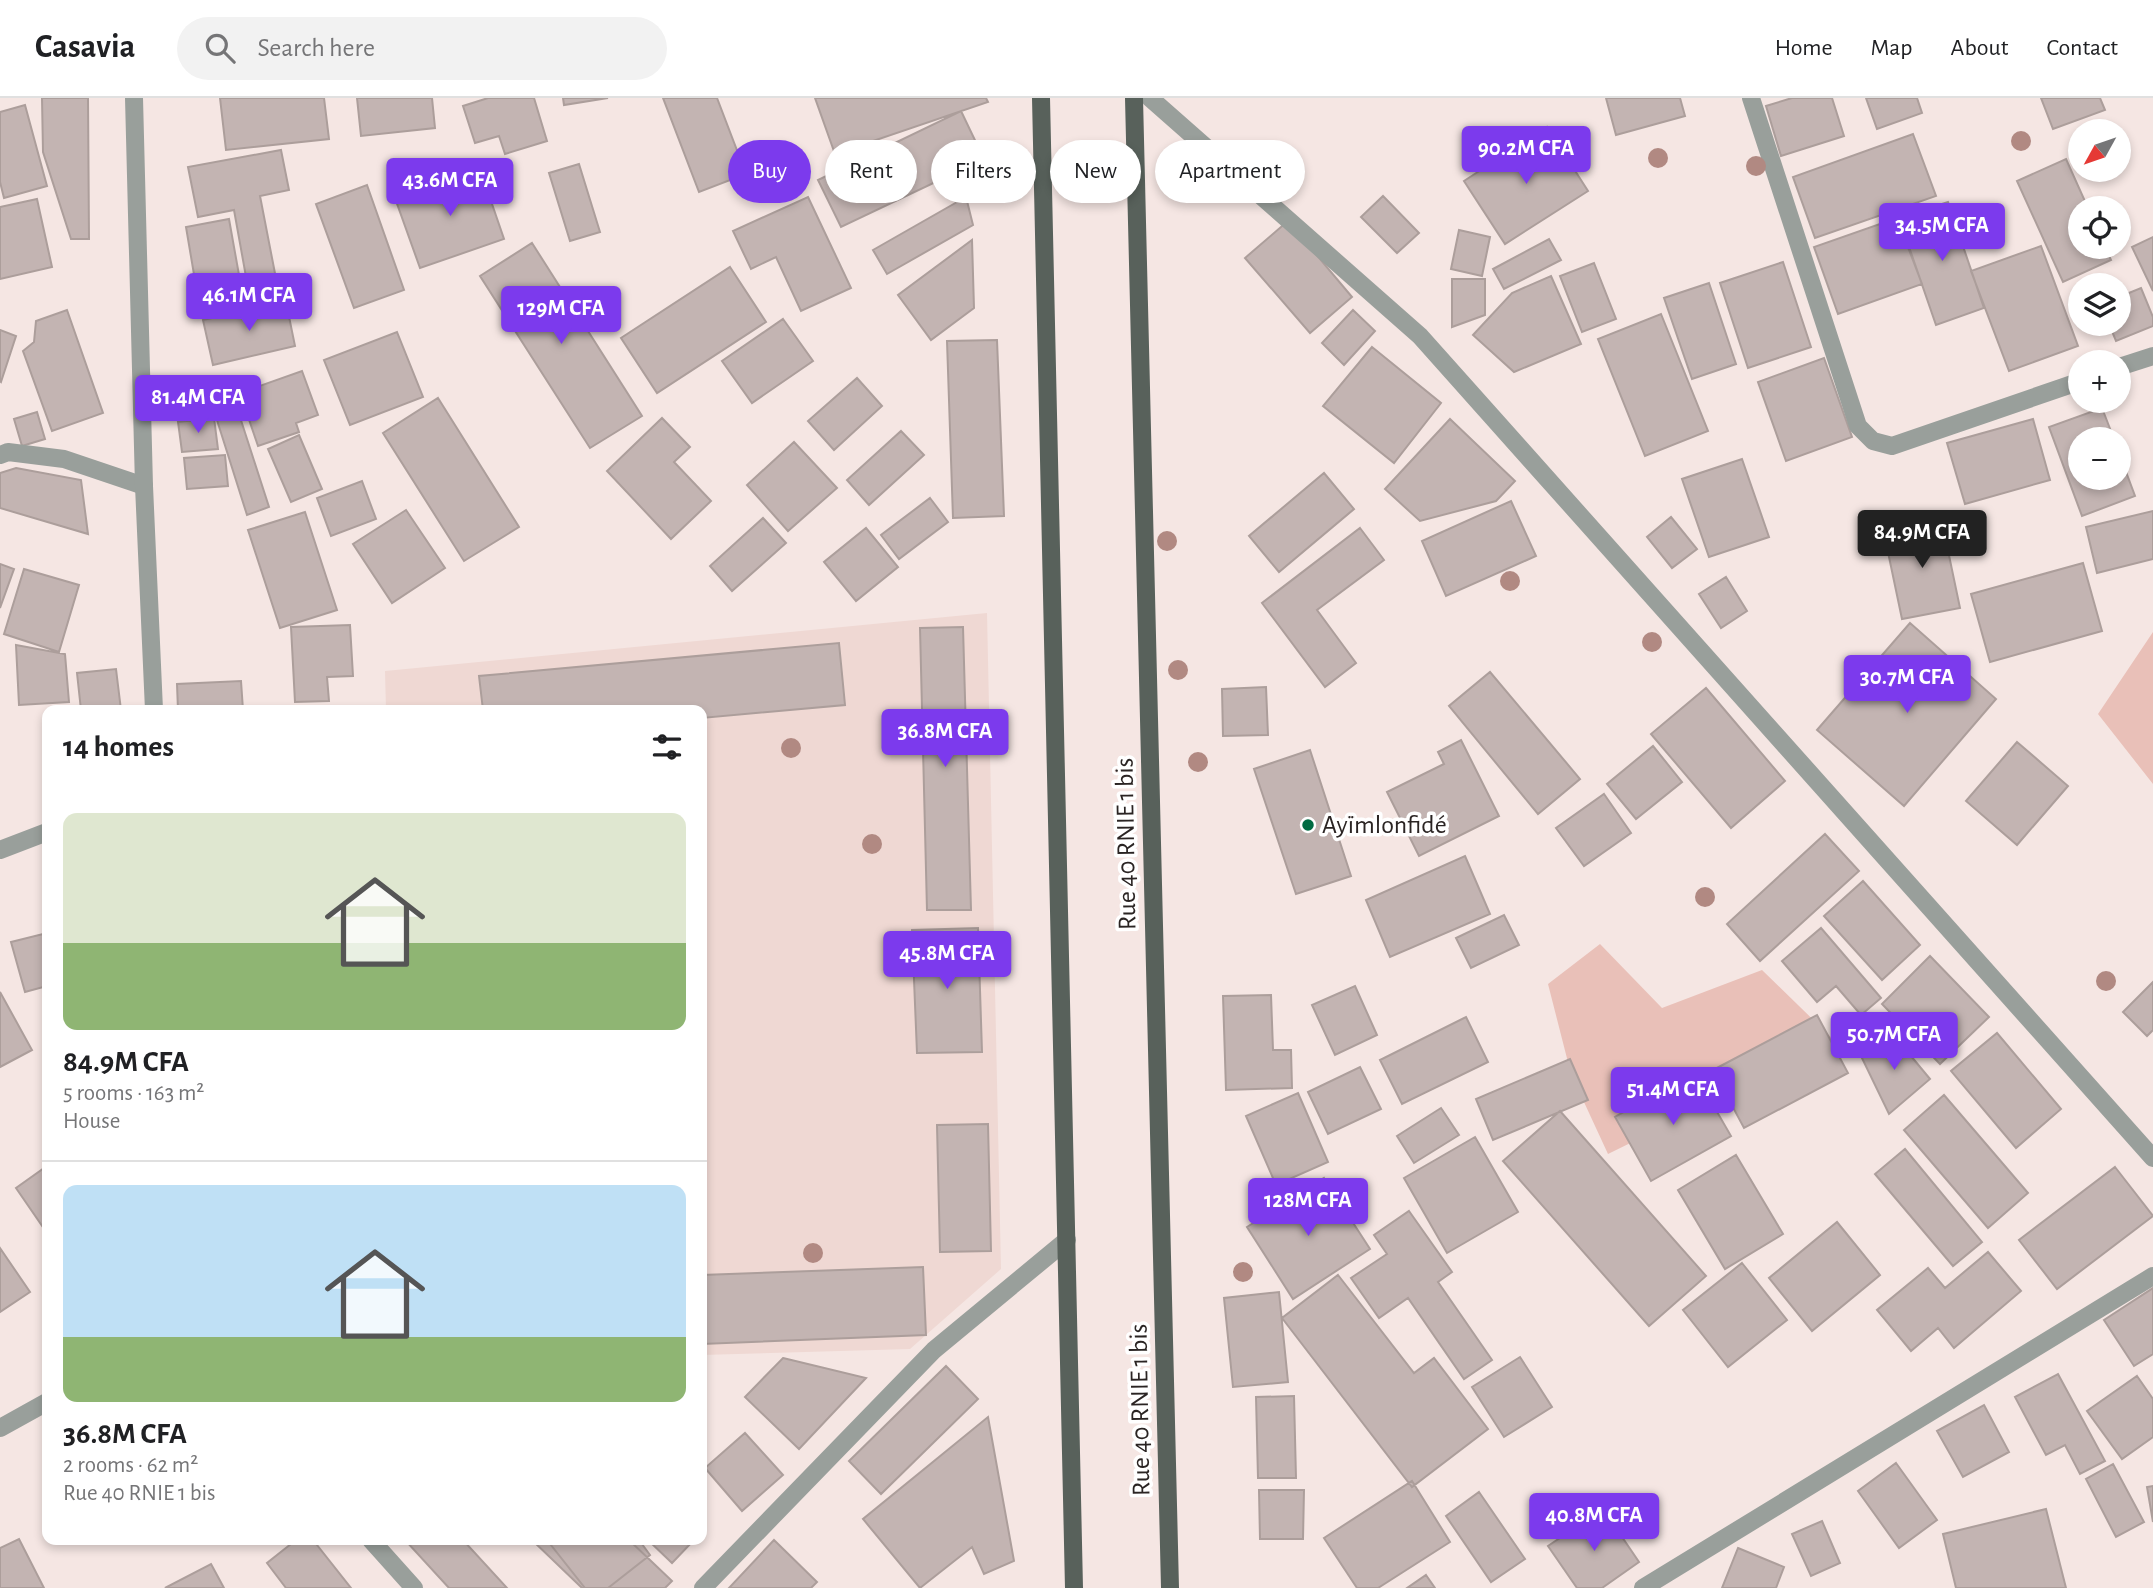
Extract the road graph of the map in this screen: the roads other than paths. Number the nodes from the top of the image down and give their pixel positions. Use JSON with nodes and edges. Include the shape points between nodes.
{"nodes":[{"id":1,"x":134,"y":98,"type":"edge"},
{"id":2,"x":1041,"y":98,"type":"edge"},
{"id":3,"x":1133,"y":98,"type":"edge"},
{"id":4,"x":1150,"y":98,"type":"edge"},
{"id":5,"x":1751,"y":98,"type":"edge"},
{"id":6,"x":2153,"y":356,"type":"edge"},
{"id":7,"x":2131,"y":363,"type":"edge"},
{"id":8,"x":2068,"y":385,"type":"edge"},
{"id":9,"x":0,"y":455,"type":"edge"},
{"id":10,"x":144,"y":486,"type":"junction"},
{"id":11,"x":154,"y":705,"type":"edge"},
{"id":12,"x":42,"y":834,"type":"edge"},
{"id":13,"x":0,"y":850,"type":"edge"},
{"id":14,"x":2153,"y":1158,"type":"edge"},
{"id":15,"x":1067,"y":1240,"type":"junction"},
{"id":16,"x":2153,"y":1276,"type":"edge"},
{"id":17,"x":42,"y":1405,"type":"edge"},
{"id":18,"x":0,"y":1428,"type":"edge"},
{"id":19,"x":375,"y":1545,"type":"edge"},
{"id":20,"x":414,"y":1588,"type":"edge"},
{"id":21,"x":703,"y":1588,"type":"edge"},
{"id":22,"x":1074,"y":1588,"type":"edge"},
{"id":23,"x":1170,"y":1588,"type":"edge"},
{"id":24,"x":1643,"y":1588,"type":"edge"}],
"edges":[{"from":1,"to":10,"type":"street"},
{"from":2,"to":15,"type":"main road"},
{"from":3,"to":23,"type":"main road","name":"Rue 40 RNIE 1 bis"},
{"from":4,"to":14,"type":"street","via":[[1420,336]]},
{"from":5,"to":8,"type":"street","via":[[1858,426],[1873,441],[1892,446]]},
{"from":6,"to":7,"type":"street"},
{"from":9,"to":10,"type":"street","via":[[64,459]]},
{"from":10,"to":11,"type":"street"},
{"from":12,"to":13,"type":"street"},
{"from":15,"to":21,"type":"street","via":[[934,1350]]},
{"from":15,"to":22,"type":"main road"},
{"from":16,"to":24,"type":"street"},
{"from":17,"to":18,"type":"street"},
{"from":19,"to":20,"type":"street"}]}
